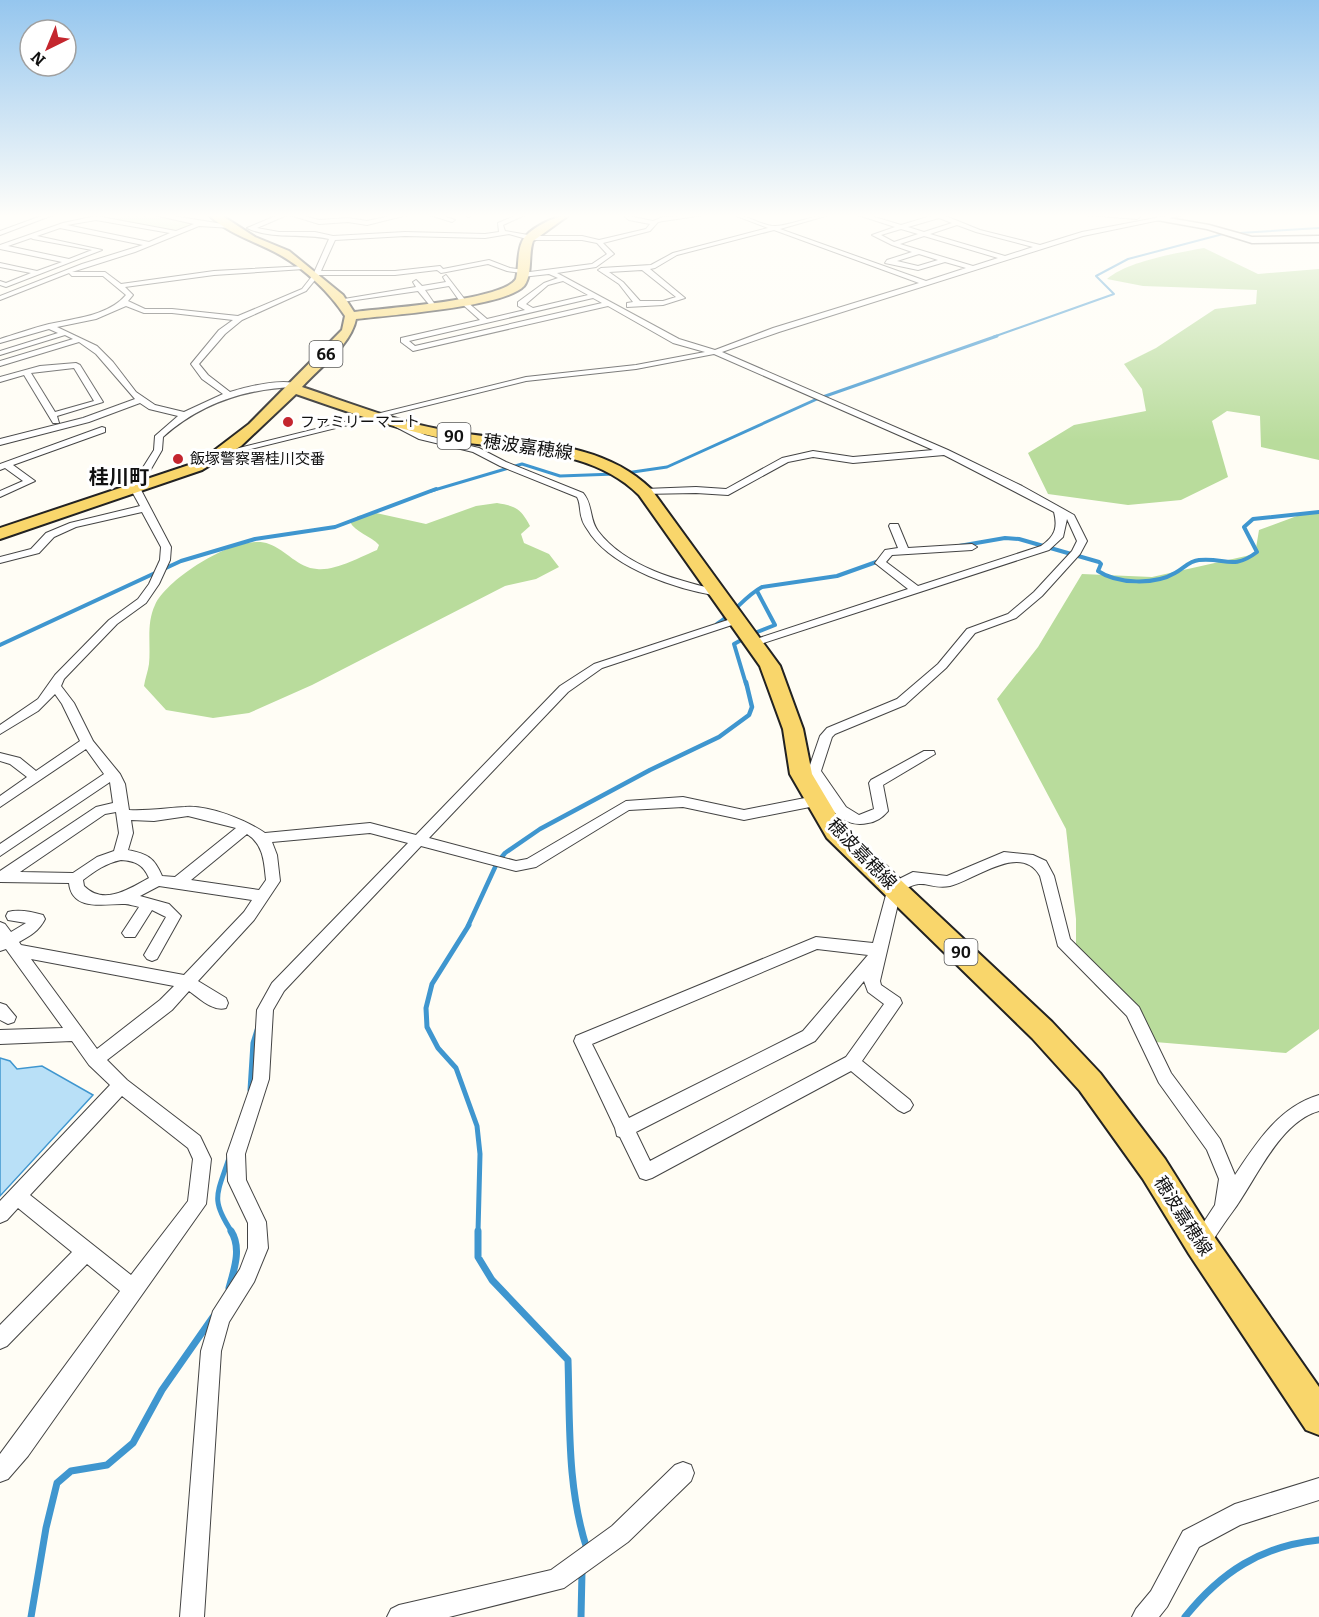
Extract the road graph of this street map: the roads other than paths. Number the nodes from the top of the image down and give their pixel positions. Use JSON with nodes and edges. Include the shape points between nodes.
{"nodes":[{"id":1,"x":14,"y":290,"type":"edge"},
{"id":2,"x":22,"y":290,"type":"edge"},
{"id":3,"x":125,"y":290,"type":"edge"},
{"id":4,"x":304,"y":290,"type":"edge"},
{"id":5,"x":333,"y":290,"type":"edge"},
{"id":6,"x":399,"y":290,"type":"edge"},
{"id":7,"x":422,"y":290,"type":"edge"},
{"id":8,"x":455,"y":290,"type":"edge"},
{"id":9,"x":511,"y":290,"type":"edge"},
{"id":10,"x":538,"y":290,"type":"edge"},
{"id":11,"x":584,"y":290,"type":"edge"},
{"id":12,"x":627,"y":290,"type":"edge"},
{"id":13,"x":672,"y":290,"type":"edge"},
{"id":14,"x":902,"y":290,"type":"edge"},
{"id":15,"x":18,"y":292,"type":"junction"},
{"id":16,"x":594,"y":296,"type":"junction"},
{"id":17,"x":0,"y":298,"type":"edge"},
{"id":18,"x":342,"y":300,"type":"junction"},
{"id":19,"x":463,"y":302,"type":"junction"},
{"id":20,"x":126,"y":303,"type":"junction"},
{"id":21,"x":638,"y":303,"type":"junction"},
{"id":22,"x":608,"y":304,"type":"junction"},
{"id":23,"x":432,"y":306,"type":"junction"},
{"id":24,"x":617,"y":308,"type":"junction"},
{"id":25,"x":531,"y":310,"type":"junction"},
{"id":26,"x":351,"y":316,"type":"junction"},
{"id":27,"x":239,"y":318,"type":"junction"},
{"id":28,"x":485,"y":321,"type":"junction"},
{"id":29,"x":50,"y":326,"type":"junction"},
{"id":30,"x":65,"y":333,"type":"junction"},
{"id":31,"x":757,"y":337,"type":"junction"},
{"id":32,"x":79,"y":340,"type":"junction"},
{"id":33,"x":0,"y":341,"type":"edge"},
{"id":34,"x":696,"y":347,"type":"junction"},
{"id":35,"x":715,"y":352,"type":"junction"},
{"id":36,"x":0,"y":353,"type":"edge"},
{"id":37,"x":0,"y":364,"type":"edge"},
{"id":38,"x":26,"y":372,"type":"junction"},
{"id":39,"x":526,"y":379,"type":"junction"},
{"id":40,"x":0,"y":380,"type":"edge"},
{"id":41,"x":294,"y":387,"type":"junction"},
{"id":42,"x":228,"y":394,"type":"junction"},
{"id":43,"x":140,"y":400,"type":"junction"},
{"id":44,"x":52,"y":415,"type":"junction"},
{"id":45,"x":185,"y":415,"type":"junction"},
{"id":46,"x":376,"y":416,"type":"junction"},
{"id":47,"x":397,"y":424,"type":"junction"},
{"id":48,"x":59,"y":427,"type":"junction"},
{"id":49,"x":102,"y":430,"type":"dead end"},
{"id":50,"x":32,"y":434,"type":"junction"},
{"id":51,"x":1,"y":439,"type":"edge"},
{"id":52,"x":48,"y":450,"type":"junction"},
{"id":53,"x":945,"y":452,"type":"junction"},
{"id":54,"x":224,"y":453,"type":"junction"},
{"id":55,"x":3,"y":466,"type":"edge"},
{"id":56,"x":631,"y":480,"type":"junction"},
{"id":57,"x":135,"y":488,"type":"junction"},
{"id":58,"x":0,"y":494,"type":"edge"},
{"id":59,"x":146,"y":508,"type":"junction"},
{"id":60,"x":1059,"y":512,"type":"junction"},
{"id":61,"x":894,"y":526,"type":"dead end"},
{"id":62,"x":0,"y":534,"type":"edge"},
{"id":63,"x":972,"y":547,"type":"dead end"},
{"id":64,"x":904,"y":551,"type":"junction"},
{"id":65,"x":0,"y":560,"type":"edge"},
{"id":66,"x":916,"y":590,"type":"junction"},
{"id":67,"x":718,"y":593,"type":"junction"},
{"id":68,"x":737,"y":620,"type":"junction"},
{"id":69,"x":753,"y":643,"type":"junction"},
{"id":70,"x":56,"y":687,"type":"junction"},
{"id":71,"x":0,"y":730,"type":"edge"},
{"id":72,"x":87,"y":742,"type":"junction"},
{"id":73,"x":929,"y":754,"type":"dead end"},
{"id":74,"x":0,"y":757,"type":"edge"},
{"id":75,"x":808,"y":772,"type":"junction"},
{"id":76,"x":113,"y":774,"type":"junction"},
{"id":77,"x":36,"y":778,"type":"junction"},
{"id":78,"x":815,"y":801,"type":"junction"},
{"id":79,"x":0,"y":802,"type":"edge"},
{"id":80,"x":122,"y":810,"type":"junction"},
{"id":81,"x":247,"y":826,"type":"junction"},
{"id":82,"x":263,"y":838,"type":"junction"},
{"id":83,"x":420,"y":839,"type":"junction"},
{"id":84,"x":3,"y":843,"type":"edge"},
{"id":85,"x":120,"y":854,"type":"junction"},
{"id":86,"x":1,"y":877,"type":"edge"},
{"id":87,"x":75,"y":878,"type":"junction"},
{"id":88,"x":157,"y":880,"type":"junction"},
{"id":89,"x":178,"y":883,"type":"junction"},
{"id":90,"x":894,"y":888,"type":"junction"},
{"id":91,"x":264,"y":896,"type":"junction"},
{"id":92,"x":126,"y":898,"type":"junction"},
{"id":93,"x":148,"y":904,"type":"junction"},
{"id":94,"x":13,"y":916,"type":"dead end"},
{"id":95,"x":130,"y":933,"type":"dead end"},
{"id":96,"x":6,"y":941,"type":"edge"},
{"id":97,"x":880,"y":950,"type":"junction"},
{"id":98,"x":152,"y":955,"type":"dead end"},
{"id":99,"x":188,"y":982,"type":"junction"},
{"id":100,"x":220,"y":1003,"type":"dead end"},
{"id":101,"x":76,"y":1034,"type":"junction"},
{"id":102,"x":0,"y":1037,"type":"edge"},
{"id":103,"x":95,"y":1060,"type":"junction"},
{"id":104,"x":852,"y":1062,"type":"junction"},
{"id":105,"x":121,"y":1085,"type":"junction"},
{"id":106,"x":1319,"y":1103,"type":"edge"},
{"id":107,"x":904,"y":1105,"type":"dead end"},
{"id":108,"x":623,"y":1130,"type":"junction"},
{"id":109,"x":17,"y":1196,"type":"junction"},
{"id":110,"x":1224,"y":1208,"type":"junction"},
{"id":111,"x":0,"y":1214,"type":"edge"},
{"id":112,"x":1200,"y":1243,"type":"junction"},
{"id":113,"x":86,"y":1251,"type":"junction"},
{"id":114,"x":133,"y":1289,"type":"junction"},
{"id":115,"x":0,"y":1339,"type":"edge"},
{"id":116,"x":1319,"y":1417,"type":"edge"},
{"id":117,"x":0,"y":1471,"type":"edge"},
{"id":118,"x":683,"y":1473,"type":"dead end"},
{"id":119,"x":1319,"y":1489,"type":"edge"},
{"id":120,"x":192,"y":1617,"type":"edge"},
{"id":121,"x":399,"y":1617,"type":"edge"},
{"id":122,"x":1144,"y":1617,"type":"edge"}],
"edges":[{"from":1,"to":15,"type":"street"},
{"from":2,"to":15,"type":"street"},
{"from":3,"to":20,"type":"street","via":[[130,295],[124,300]]},
{"from":4,"to":27,"type":"street"},
{"from":5,"to":18,"type":"main road"},
{"from":6,"to":18,"type":"street"},
{"from":7,"to":23,"type":"street"},
{"from":8,"to":19,"type":"street"},
{"from":9,"to":19,"type":"main road","number":"66"},
{"from":10,"to":25,"type":"street","via":[[521,304]]},
{"from":11,"to":16,"type":"street"},
{"from":12,"to":21,"type":"street"},
{"from":13,"to":21,"type":"street","via":[[681,298]]},
{"from":14,"to":31,"type":"street"},
{"from":15,"to":17,"type":"street"},
{"from":16,"to":22,"type":"street"},
{"from":16,"to":25,"type":"street"},
{"from":18,"to":26,"type":"main road"},
{"from":19,"to":23,"type":"main road","number":"66"},
{"from":19,"to":28,"type":"street"},
{"from":20,"to":27,"type":"street","via":[[150,312]]},
{"from":20,"to":29,"type":"street","via":[[93,317]]},
{"from":21,"to":24,"type":"street"},
{"from":22,"to":24,"type":"street"},
{"from":22,"to":28,"type":"street","via":[[413,349],[404,340]]},
{"from":23,"to":26,"type":"main road","number":"66"},
{"from":24,"to":34,"type":"street","via":[[676,341]]},
{"from":25,"to":28,"type":"street"},
{"from":26,"to":41,"type":"main road","number":"66","via":[[341,339]]},
{"from":27,"to":42,"type":"street","via":[[195,367]]},
{"from":29,"to":30,"type":"street"},
{"from":29,"to":33,"type":"street"},
{"from":30,"to":32,"type":"street"},
{"from":30,"to":36,"type":"street"},
{"from":31,"to":34,"type":"street","via":[[744,336]]},
{"from":31,"to":35,"type":"street"},
{"from":32,"to":37,"type":"street"},
{"from":32,"to":43,"type":"street","via":[[99,353]]},
{"from":34,"to":35,"type":"street"},
{"from":34,"to":39,"type":"street","via":[[660,358],[577,366]]},
{"from":35,"to":39,"type":"street","via":[[636,367]]},
{"from":35,"to":53,"type":"street"},
{"from":38,"to":40,"type":"street"},
{"from":38,"to":44,"type":"street"},
{"from":38,"to":44,"type":"street","via":[[76,365],[99,402]]},
{"from":39,"to":46,"type":"street"},
{"from":41,"to":42,"type":"street","via":[[259,386]]},
{"from":41,"to":46,"type":"main road","name":"穂波嘉穂線","number":"90"},
{"from":41,"to":54,"type":"main road","number":"66"},
{"from":42,"to":45,"type":"street"},
{"from":43,"to":45,"type":"street","via":[[156,409]]},
{"from":43,"to":48,"type":"street"},
{"from":44,"to":48,"type":"street"},
{"from":45,"to":57,"type":"street","via":[[159,436],[158,450]]},
{"from":46,"to":47,"type":"main road","name":"穂波嘉穂線","number":"90"},
{"from":46,"to":54,"type":"street"},
{"from":47,"to":56,"type":"main road","name":"穂波嘉穂線","number":"90","via":[[459,437],[564,450]]},
{"from":47,"to":67,"type":"street","via":[[422,437],[476,450],[580,495],[587,520],[631,563],[696,590]]},
{"from":48,"to":50,"type":"street"},
{"from":49,"to":52,"type":"street"},
{"from":50,"to":51,"type":"street"},
{"from":50,"to":52,"type":"street"},
{"from":52,"to":55,"type":"street"},
{"from":53,"to":56,"type":"street","via":[[853,460],[813,454],[785,460],[728,492]]},
{"from":53,"to":60,"type":"street"},
{"from":54,"to":57,"type":"main road","number":"66","via":[[197,467]]},
{"from":55,"to":58,"type":"street","via":[[30,481]]},
{"from":56,"to":67,"type":"main road","name":"穂波嘉穂線","number":"90"},
{"from":57,"to":59,"type":"street"},
{"from":57,"to":62,"type":"main road","number":"66"},
{"from":59,"to":65,"type":"street","via":[[73,525],[50,535],[35,552]]},
{"from":59,"to":70,"type":"street","via":[[166,547],[165,560],[154,584],[142,601],[113,622],[59,678]]},
{"from":60,"to":66,"type":"street","via":[[1063,522],[1061,533],[1045,548]]},
{"from":60,"to":75,"type":"street","via":[[1071,517],[1082,541],[1038,594],[1012,616],[971,632],[942,666],[901,702],[831,731]]},
{"from":61,"to":64,"type":"street"},
{"from":63,"to":64,"type":"street"},
{"from":64,"to":66,"type":"street","via":[[889,552],[880,563]]},
{"from":66,"to":69,"type":"street"},
{"from":67,"to":68,"type":"main road","name":"穂波嘉穂線","number":"90"},
{"from":68,"to":69,"type":"main road","name":"穂波嘉穂線","number":"90"},
{"from":68,"to":83,"type":"street","via":[[598,666],[580,676]]},
{"from":69,"to":75,"type":"main road","name":"穂波嘉穂線","number":"90","via":[[770,666]]},
{"from":70,"to":71,"type":"street","via":[[42,702]]},
{"from":70,"to":72,"type":"street"},
{"from":72,"to":76,"type":"street"},
{"from":72,"to":77,"type":"street"},
{"from":73,"to":75,"type":"street","via":[[876,783],[881,811],[861,819],[840,813]]},
{"from":74,"to":77,"type":"street","via":[[15,761]]},
{"from":75,"to":78,"type":"main road","name":"穂波嘉穂線","number":"90"},
{"from":76,"to":80,"type":"street"},
{"from":76,"to":84,"type":"street"},
{"from":77,"to":79,"type":"street"},
{"from":78,"to":83,"type":"street","via":[[744,815],[683,802],[626,806],[531,863],[516,866]]},
{"from":78,"to":90,"type":"main road","name":"穂波嘉穂線","number":"90","via":[[835,832]]},
{"from":80,"to":81,"type":"street","via":[[154,816],[188,811]]},
{"from":80,"to":85,"type":"street","via":[[126,833]]},
{"from":80,"to":86,"type":"street","via":[[101,810]]},
{"from":81,"to":82,"type":"street"},
{"from":81,"to":89,"type":"street"},
{"from":82,"to":83,"type":"street","via":[[370,828]]},
{"from":82,"to":91,"type":"street","via":[[273,881]]},
{"from":83,"to":120,"type":"street","via":[[278,987],[265,1010],[261,1079],[236,1154],[237,1181],[257,1222],[258,1248],[247,1275],[220,1318],[212,1351]]},
{"from":85,"to":87,"type":"street","via":[[98,861]]},
{"from":85,"to":88,"type":"street","via":[[132,854],[150,864]]},
{"from":86,"to":87,"type":"street"},
{"from":87,"to":92,"type":"street","via":[[77,888],[97,901]]},
{"from":88,"to":89,"type":"street"},
{"from":88,"to":92,"type":"street"},
{"from":89,"to":91,"type":"street"},
{"from":90,"to":97,"type":"street"},
{"from":90,"to":110,"type":"street","via":[[913,877],[948,881],[1004,857],[1033,860],[1041,865],[1063,942],[1133,1012],[1165,1078],[1214,1145],[1228,1179]]},
{"from":90,"to":112,"type":"main road","name":"穂波嘉穂線","number":"90","via":[[1042,1030],[1090,1082],[1154,1169]]},
{"from":91,"to":99,"type":"street"},
{"from":92,"to":93,"type":"street"},
{"from":93,"to":95,"type":"street"},
{"from":93,"to":98,"type":"street","via":[[164,908],[174,916]]},
{"from":94,"to":96,"type":"street","via":[[38,919],[30,929]]},
{"from":96,"to":99,"type":"street"},
{"from":96,"to":101,"type":"street"},
{"from":97,"to":104,"type":"street","via":[[872,981],[874,988],[894,1003]]},
{"from":97,"to":108,"type":"street","via":[[809,1036]]},
{"from":97,"to":108,"type":"street","via":[[816,943],[582,1041]]},
{"from":99,"to":100,"type":"street"},
{"from":99,"to":103,"type":"street","via":[[166,1005]]},
{"from":101,"to":102,"type":"street"},
{"from":101,"to":103,"type":"street"},
{"from":103,"to":105,"type":"street"},
{"from":104,"to":107,"type":"street"},
{"from":104,"to":108,"type":"street","via":[[646,1172]]},
{"from":105,"to":109,"type":"street"},
{"from":105,"to":114,"type":"street","via":[[194,1142],[202,1159],[197,1204]]},
{"from":106,"to":110,"type":"street","via":[[1291,1116],[1271,1137]]},
{"from":109,"to":111,"type":"street"},
{"from":109,"to":113,"type":"street"},
{"from":110,"to":112,"type":"street"},
{"from":112,"to":116,"type":"main road","name":"穂波嘉穂線","number":"90"},
{"from":113,"to":114,"type":"street"},
{"from":113,"to":115,"type":"street"},
{"from":114,"to":117,"type":"street"},
{"from":118,"to":121,"type":"street","via":[[620,1534],[556,1580]]},
{"from":119,"to":122,"type":"street","via":[[1236,1515],[1191,1539],[1159,1599]]}]}
